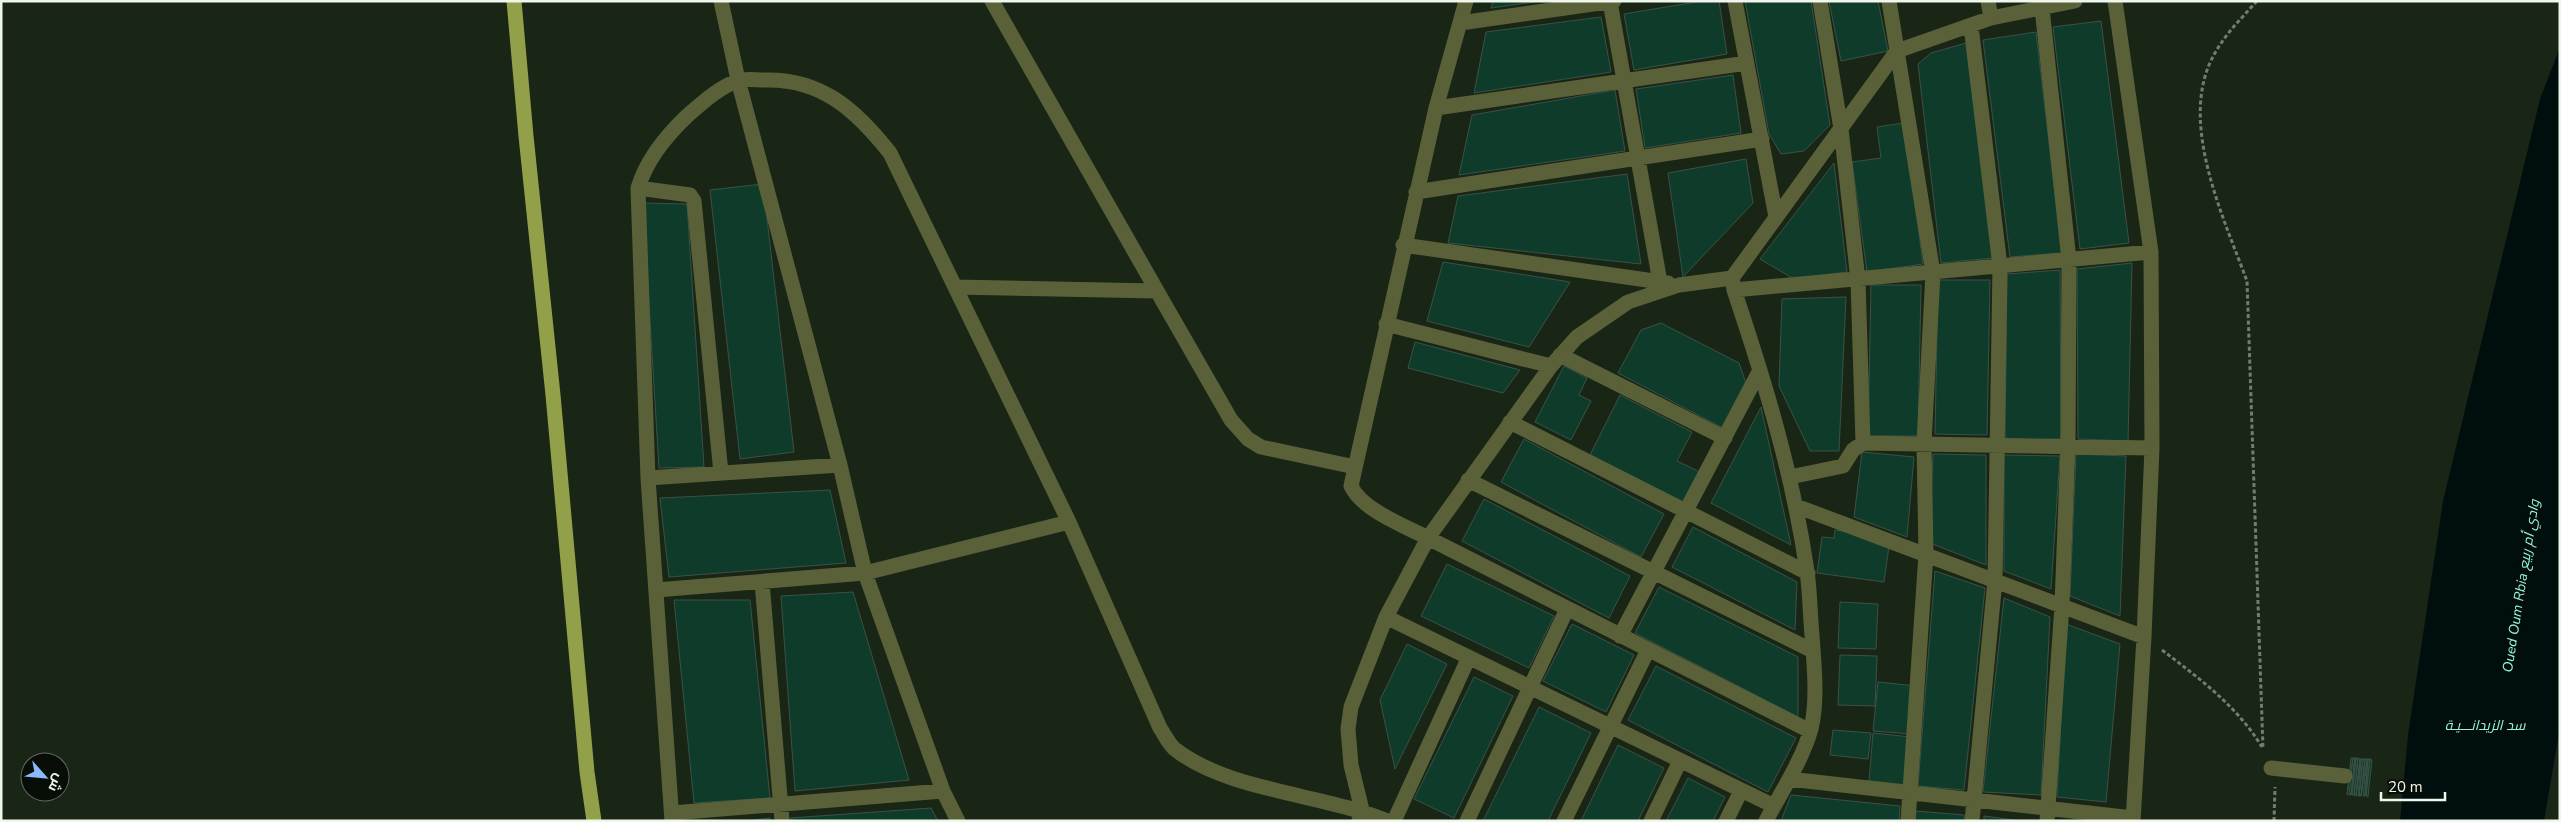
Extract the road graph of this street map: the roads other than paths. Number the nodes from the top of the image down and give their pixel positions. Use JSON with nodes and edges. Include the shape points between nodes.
{"nodes":[{"id":1,"x":514,"y":1,"type":"edge"},
{"id":2,"x":721,"y":1,"type":"edge"},
{"id":3,"x":992,"y":1,"type":"edge"},
{"id":4,"x":1466,"y":1,"type":"edge"},
{"id":5,"x":1614,"y":1,"type":"edge"},
{"id":6,"x":1735,"y":1,"type":"edge"},
{"id":7,"x":1820,"y":1,"type":"edge"},
{"id":8,"x":1889,"y":1,"type":"edge"},
{"id":9,"x":1988,"y":1,"type":"edge"},
{"id":10,"x":2074,"y":1,"type":"edge"},
{"id":11,"x":2114,"y":1,"type":"edge"},
{"id":12,"x":1610,"y":2,"type":"edge"},
{"id":13,"x":2042,"y":8,"type":"junction"},
{"id":14,"x":1991,"y":18,"type":"junction"},
{"id":15,"x":1460,"y":23,"type":"junction"},
{"id":16,"x":1971,"y":26,"type":"junction"},
{"id":17,"x":1897,"y":51,"type":"junction"},
{"id":18,"x":1747,"y":62,"type":"junction"},
{"id":19,"x":738,"y":80,"type":"junction"},
{"id":20,"x":1624,"y":81,"type":"junction"},
{"id":21,"x":1436,"y":108,"type":"junction"},
{"id":22,"x":1840,"y":129,"type":"junction"},
{"id":23,"x":1762,"y":139,"type":"junction"},
{"id":24,"x":1638,"y":158,"type":"junction"},
{"id":25,"x":638,"y":188,"type":"junction"},
{"id":26,"x":1416,"y":192,"type":"junction"},
{"id":27,"x":1776,"y":217,"type":"junction"},
{"id":28,"x":1404,"y":245,"type":"junction"},
{"id":29,"x":2151,"y":252,"type":"junction"},
{"id":30,"x":2069,"y":260,"type":"junction"},
{"id":31,"x":2000,"y":266,"type":"junction"},
{"id":32,"x":1933,"y":273,"type":"junction"},
{"id":33,"x":1858,"y":280,"type":"junction"},
{"id":34,"x":1660,"y":282,"type":"junction"},
{"id":35,"x":1679,"y":284,"type":"junction"},
{"id":36,"x":1733,"y":284,"type":"junction"},
{"id":37,"x":955,"y":287,"type":"junction"},
{"id":38,"x":1157,"y":291,"type":"junction"},
{"id":39,"x":1386,"y":324,"type":"junction"},
{"id":40,"x":1556,"y":360,"type":"junction"},
{"id":41,"x":1760,"y":370,"type":"junction"},
{"id":42,"x":1510,"y":422,"type":"junction"},
{"id":43,"x":1724,"y":438,"type":"junction"},
{"id":44,"x":1863,"y":442,"type":"junction"},
{"id":45,"x":1924,"y":443,"type":"junction"},
{"id":46,"x":1998,"y":444,"type":"junction"},
{"id":47,"x":2068,"y":445,"type":"junction"},
{"id":48,"x":2152,"y":448,"type":"junction"},
{"id":49,"x":840,"y":466,"type":"junction"},
{"id":50,"x":1355,"y":467,"type":"junction"},
{"id":51,"x":721,"y":473,"type":"junction"},
{"id":52,"x":1790,"y":477,"type":"junction"},
{"id":53,"x":648,"y":478,"type":"junction"},
{"id":54,"x":1468,"y":480,"type":"junction"},
{"id":55,"x":1796,"y":506,"type":"junction"},
{"id":56,"x":1686,"y":512,"type":"junction"},
{"id":57,"x":1069,"y":522,"type":"junction"},
{"id":58,"x":1428,"y":538,"type":"junction"},
{"id":59,"x":1926,"y":554,"type":"junction"},
{"id":60,"x":1654,"y":572,"type":"junction"},
{"id":61,"x":865,"y":573,"type":"junction"},
{"id":62,"x":1808,"y":573,"type":"junction"},
{"id":63,"x":1996,"y":580,"type":"junction"},
{"id":64,"x":762,"y":582,"type":"junction"},
{"id":65,"x":656,"y":590,"type":"junction"},
{"id":66,"x":2062,"y":605,"type":"junction"},
{"id":67,"x":1567,"y":609,"type":"junction"},
{"id":68,"x":1386,"y":617,"type":"junction"},
{"id":69,"x":1620,"y":636,"type":"junction"},
{"id":70,"x":2144,"y":637,"type":"junction"},
{"id":71,"x":1648,"y":650,"type":"junction"},
{"id":72,"x":1813,"y":651,"type":"junction"},
{"id":73,"x":1468,"y":657,"type":"junction"},
{"id":74,"x":1530,"y":687,"type":"junction"},
{"id":75,"x":1610,"y":726,"type":"junction"},
{"id":76,"x":1810,"y":732,"type":"junction"},
{"id":77,"x":1680,"y":761,"type":"junction"},
{"id":78,"x":2271,"y":768,"type":"road end"},
{"id":79,"x":2345,"y":776,"type":"dead end"},
{"id":80,"x":1789,"y":779,"type":"junction"},
{"id":81,"x":1742,"y":790,"type":"junction"},
{"id":82,"x":943,"y":791,"type":"junction"},
{"id":83,"x":1911,"y":793,"type":"junction"},
{"id":84,"x":1974,"y":799,"type":"junction"},
{"id":85,"x":781,"y":804,"type":"junction"},
{"id":86,"x":1774,"y":806,"type":"junction"},
{"id":87,"x":2047,"y":814,"type":"edge"},
{"id":88,"x":1360,"y":816,"type":"edge"},
{"id":89,"x":672,"y":817,"type":"edge"},
{"id":90,"x":2133,"y":819,"type":"edge"},
{"id":91,"x":594,"y":821,"type":"edge"},
{"id":92,"x":782,"y":821,"type":"edge"},
{"id":93,"x":958,"y":821,"type":"edge"},
{"id":94,"x":1387,"y":821,"type":"edge"},
{"id":95,"x":1394,"y":821,"type":"edge"},
{"id":96,"x":1467,"y":821,"type":"edge"},
{"id":97,"x":1564,"y":821,"type":"edge"},
{"id":98,"x":1651,"y":821,"type":"edge"},
{"id":99,"x":1726,"y":821,"type":"edge"},
{"id":100,"x":1766,"y":821,"type":"edge"},
{"id":101,"x":1908,"y":821,"type":"edge"},
{"id":102,"x":1972,"y":821,"type":"edge"}],
"edges":[{"from":1,"to":91,"type":"main road"},
{"from":2,"to":19,"type":"street"},
{"from":3,"to":38,"type":"street"},
{"from":4,"to":15,"type":"street"},
{"from":5,"to":12,"type":"street"},
{"from":6,"to":18,"type":"street"},
{"from":7,"to":22,"type":"street"},
{"from":8,"to":17,"type":"street"},
{"from":9,"to":14,"type":"street"},
{"from":10,"to":13,"type":"street"},
{"from":11,"to":29,"type":"street"},
{"from":12,"to":15,"type":"street"},
{"from":12,"to":20,"type":"street"},
{"from":13,"to":14,"type":"street"},
{"from":13,"to":30,"type":"street"},
{"from":14,"to":16,"type":"street"},
{"from":15,"to":21,"type":"street"},
{"from":16,"to":17,"type":"street"},
{"from":16,"to":31,"type":"street"},
{"from":17,"to":22,"type":"street"},
{"from":17,"to":32,"type":"street"},
{"from":18,"to":20,"type":"street"},
{"from":18,"to":23,"type":"street"},
{"from":19,"to":25,"type":"street","via":[[710,96],[678,124],[652,159]]},
{"from":19,"to":37,"type":"street","via":[[781,79],[804,84],[834,97],[866,122],[890,152]]},
{"from":19,"to":49,"type":"street"},
{"from":20,"to":21,"type":"street"},
{"from":20,"to":24,"type":"street"},
{"from":21,"to":26,"type":"street"},
{"from":22,"to":27,"type":"street"},
{"from":22,"to":33,"type":"street"},
{"from":23,"to":24,"type":"street"},
{"from":23,"to":27,"type":"street"},
{"from":24,"to":26,"type":"street"},
{"from":24,"to":34,"type":"street"},
{"from":25,"to":51,"type":"street","via":[[679,192],[690,195],[694,200]]},
{"from":25,"to":53,"type":"street"},
{"from":26,"to":28,"type":"street"},
{"from":27,"to":36,"type":"street"},
{"from":28,"to":34,"type":"street"},
{"from":28,"to":39,"type":"street"},
{"from":29,"to":30,"type":"street"},
{"from":29,"to":48,"type":"street"},
{"from":30,"to":31,"type":"street"},
{"from":30,"to":47,"type":"street"},
{"from":31,"to":32,"type":"street"},
{"from":31,"to":46,"type":"street"},
{"from":32,"to":33,"type":"street"},
{"from":32,"to":45,"type":"street"},
{"from":33,"to":36,"type":"street"},
{"from":33,"to":44,"type":"street"},
{"from":34,"to":35,"type":"street"},
{"from":35,"to":36,"type":"street"},
{"from":35,"to":40,"type":"street","via":[[1628,302],[1577,337]]},
{"from":36,"to":41,"type":"street"},
{"from":37,"to":38,"type":"street"},
{"from":37,"to":57,"type":"street"},
{"from":38,"to":50,"type":"street","via":[[1232,420],[1248,439],[1261,447]]},
{"from":39,"to":40,"type":"street"},
{"from":39,"to":50,"type":"street"},
{"from":40,"to":42,"type":"street"},
{"from":40,"to":43,"type":"street"},
{"from":41,"to":43,"type":"street"},
{"from":41,"to":52,"type":"street"},
{"from":42,"to":54,"type":"street"},
{"from":42,"to":56,"type":"street"},
{"from":43,"to":56,"type":"street"},
{"from":44,"to":45,"type":"street"},
{"from":44,"to":52,"type":"street","via":[[1842,466]]},
{"from":45,"to":46,"type":"street"},
{"from":45,"to":59,"type":"street"},
{"from":46,"to":47,"type":"street"},
{"from":46,"to":63,"type":"street"},
{"from":47,"to":48,"type":"street"},
{"from":47,"to":66,"type":"street"},
{"from":48,"to":70,"type":"street"},
{"from":49,"to":51,"type":"street"},
{"from":49,"to":61,"type":"street"},
{"from":50,"to":58,"type":"street","via":[[1351,486],[1356,496]]},
{"from":51,"to":53,"type":"street"},
{"from":52,"to":55,"type":"street"},
{"from":53,"to":65,"type":"street"},
{"from":54,"to":58,"type":"street"},
{"from":54,"to":60,"type":"street"},
{"from":55,"to":59,"type":"street"},
{"from":55,"to":62,"type":"street"},
{"from":56,"to":60,"type":"street"},
{"from":56,"to":62,"type":"street"},
{"from":57,"to":61,"type":"street"},
{"from":57,"to":88,"type":"street","via":[[1160,728],[1174,749],[1195,763],[1223,775]]},
{"from":58,"to":67,"type":"street"},
{"from":58,"to":68,"type":"street"},
{"from":59,"to":63,"type":"street"},
{"from":59,"to":83,"type":"street"},
{"from":60,"to":69,"type":"street"},
{"from":60,"to":72,"type":"street"},
{"from":61,"to":64,"type":"street"},
{"from":61,"to":82,"type":"street"},
{"from":62,"to":72,"type":"street"},
{"from":63,"to":66,"type":"street"},
{"from":63,"to":84,"type":"street"},
{"from":64,"to":65,"type":"street"},
{"from":64,"to":85,"type":"street"},
{"from":65,"to":89,"type":"street"},
{"from":66,"to":70,"type":"street"},
{"from":66,"to":87,"type":"street"},
{"from":67,"to":69,"type":"street"},
{"from":67,"to":74,"type":"street"},
{"from":68,"to":73,"type":"street"},
{"from":68,"to":88,"type":"street","via":[[1351,707],[1348,729]]},
{"from":69,"to":71,"type":"street"},
{"from":70,"to":90,"type":"street"},
{"from":71,"to":75,"type":"street"},
{"from":71,"to":76,"type":"street"},
{"from":72,"to":76,"type":"street","via":[[1814,713]]},
{"from":73,"to":74,"type":"street"},
{"from":73,"to":95,"type":"street"},
{"from":74,"to":75,"type":"street"},
{"from":74,"to":96,"type":"street"},
{"from":75,"to":77,"type":"street"},
{"from":75,"to":97,"type":"street"},
{"from":76,"to":80,"type":"street"},
{"from":77,"to":81,"type":"street"},
{"from":77,"to":98,"type":"street"},
{"from":78,"to":79,"type":"street"},
{"from":80,"to":83,"type":"street"},
{"from":80,"to":86,"type":"street"},
{"from":81,"to":86,"type":"street"},
{"from":81,"to":99,"type":"street"},
{"from":82,"to":85,"type":"street"},
{"from":82,"to":93,"type":"street"},
{"from":83,"to":84,"type":"street"},
{"from":83,"to":101,"type":"street"},
{"from":84,"to":87,"type":"street"},
{"from":84,"to":102,"type":"street"},
{"from":85,"to":89,"type":"street"},
{"from":85,"to":92,"type":"street"},
{"from":86,"to":100,"type":"street"},
{"from":87,"to":90,"type":"street"},
{"from":88,"to":94,"type":"street"}]}
